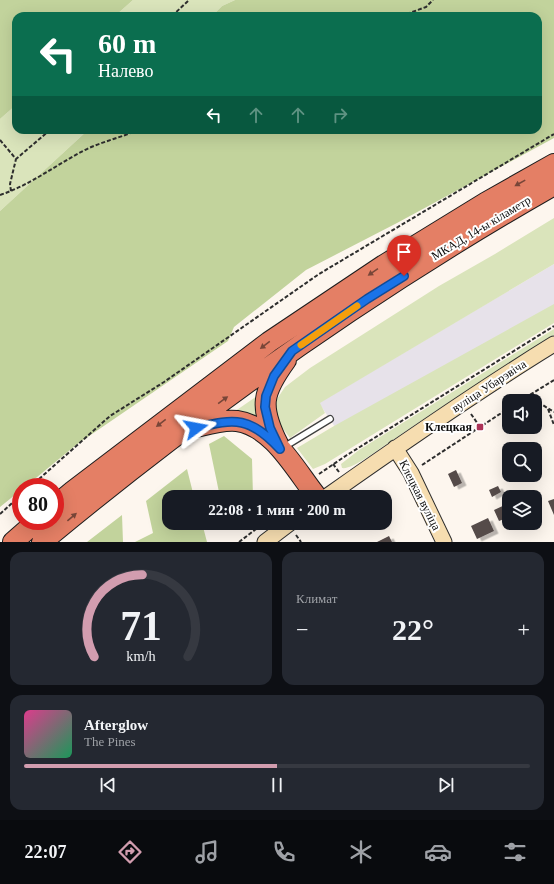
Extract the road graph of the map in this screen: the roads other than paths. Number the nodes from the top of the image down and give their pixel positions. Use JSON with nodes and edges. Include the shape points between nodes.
{"nodes":[{"id":1,"x":554,"y":164,"type":"edge"},
{"id":2,"x":554,"y":185,"type":"edge"},
{"id":3,"x":554,"y":344,"type":"edge"},
{"id":4,"x":292,"y":351,"type":"junction"},
{"id":5,"x":330,"y":419,"type":"dead end"},
{"id":6,"x":181,"y":431,"type":"junction"},
{"id":7,"x":395,"y":448,"type":"junction"},
{"id":8,"x":280,"y":449,"type":"junction"},
{"id":9,"x":311,"y":490,"type":"edge"},
{"id":10,"x":336,"y":490,"type":"edge"},
{"id":11,"x":64,"y":499,"type":"edge"},
{"id":12,"x":27,"y":530,"type":"edge"},
{"id":13,"x":281,"y":530,"type":"edge"},
{"id":14,"x":13,"y":542,"type":"edge"},
{"id":15,"x":42,"y":542,"type":"edge"},
{"id":16,"x":265,"y":542,"type":"edge"},
{"id":17,"x":444,"y":542,"type":"edge"}],
"edges":[{"from":1,"to":11,"type":"highway","name":"МКАД, 14-ы кіламетр","one_way":true,"via":[[384,265],[269,342]]},
{"from":2,"to":4,"type":"highway","name":"МКАД, 14-ы кіламетр","via":[[489,222]]},
{"from":3,"to":7,"type":"main road","name":"вуліца Убарэвіча"},
{"from":6,"to":4,"type":"highway","name":"МКАД, 14-ы кіламетр","one_way":true},
{"from":4,"to":8,"type":"highway","via":[[274,376],[266,396],[265,407],[270,428]]},
{"from":5,"to":8,"type":"lane"},
{"from":6,"to":8,"type":"highway","via":[[236,421],[258,429]]},
{"from":15,"to":6,"type":"highway","name":"МКАД, 14-ы кіламетр","one_way":true},
{"from":7,"to":10,"type":"main road","name":"вуліца Убарэвіча"},
{"from":7,"to":17,"type":"main road","name":"Клецкая вуліца","via":[[411,473]]},
{"from":8,"to":9,"type":"highway"},
{"from":12,"to":14,"type":"highway"},
{"from":13,"to":16,"type":"main road"}]}
